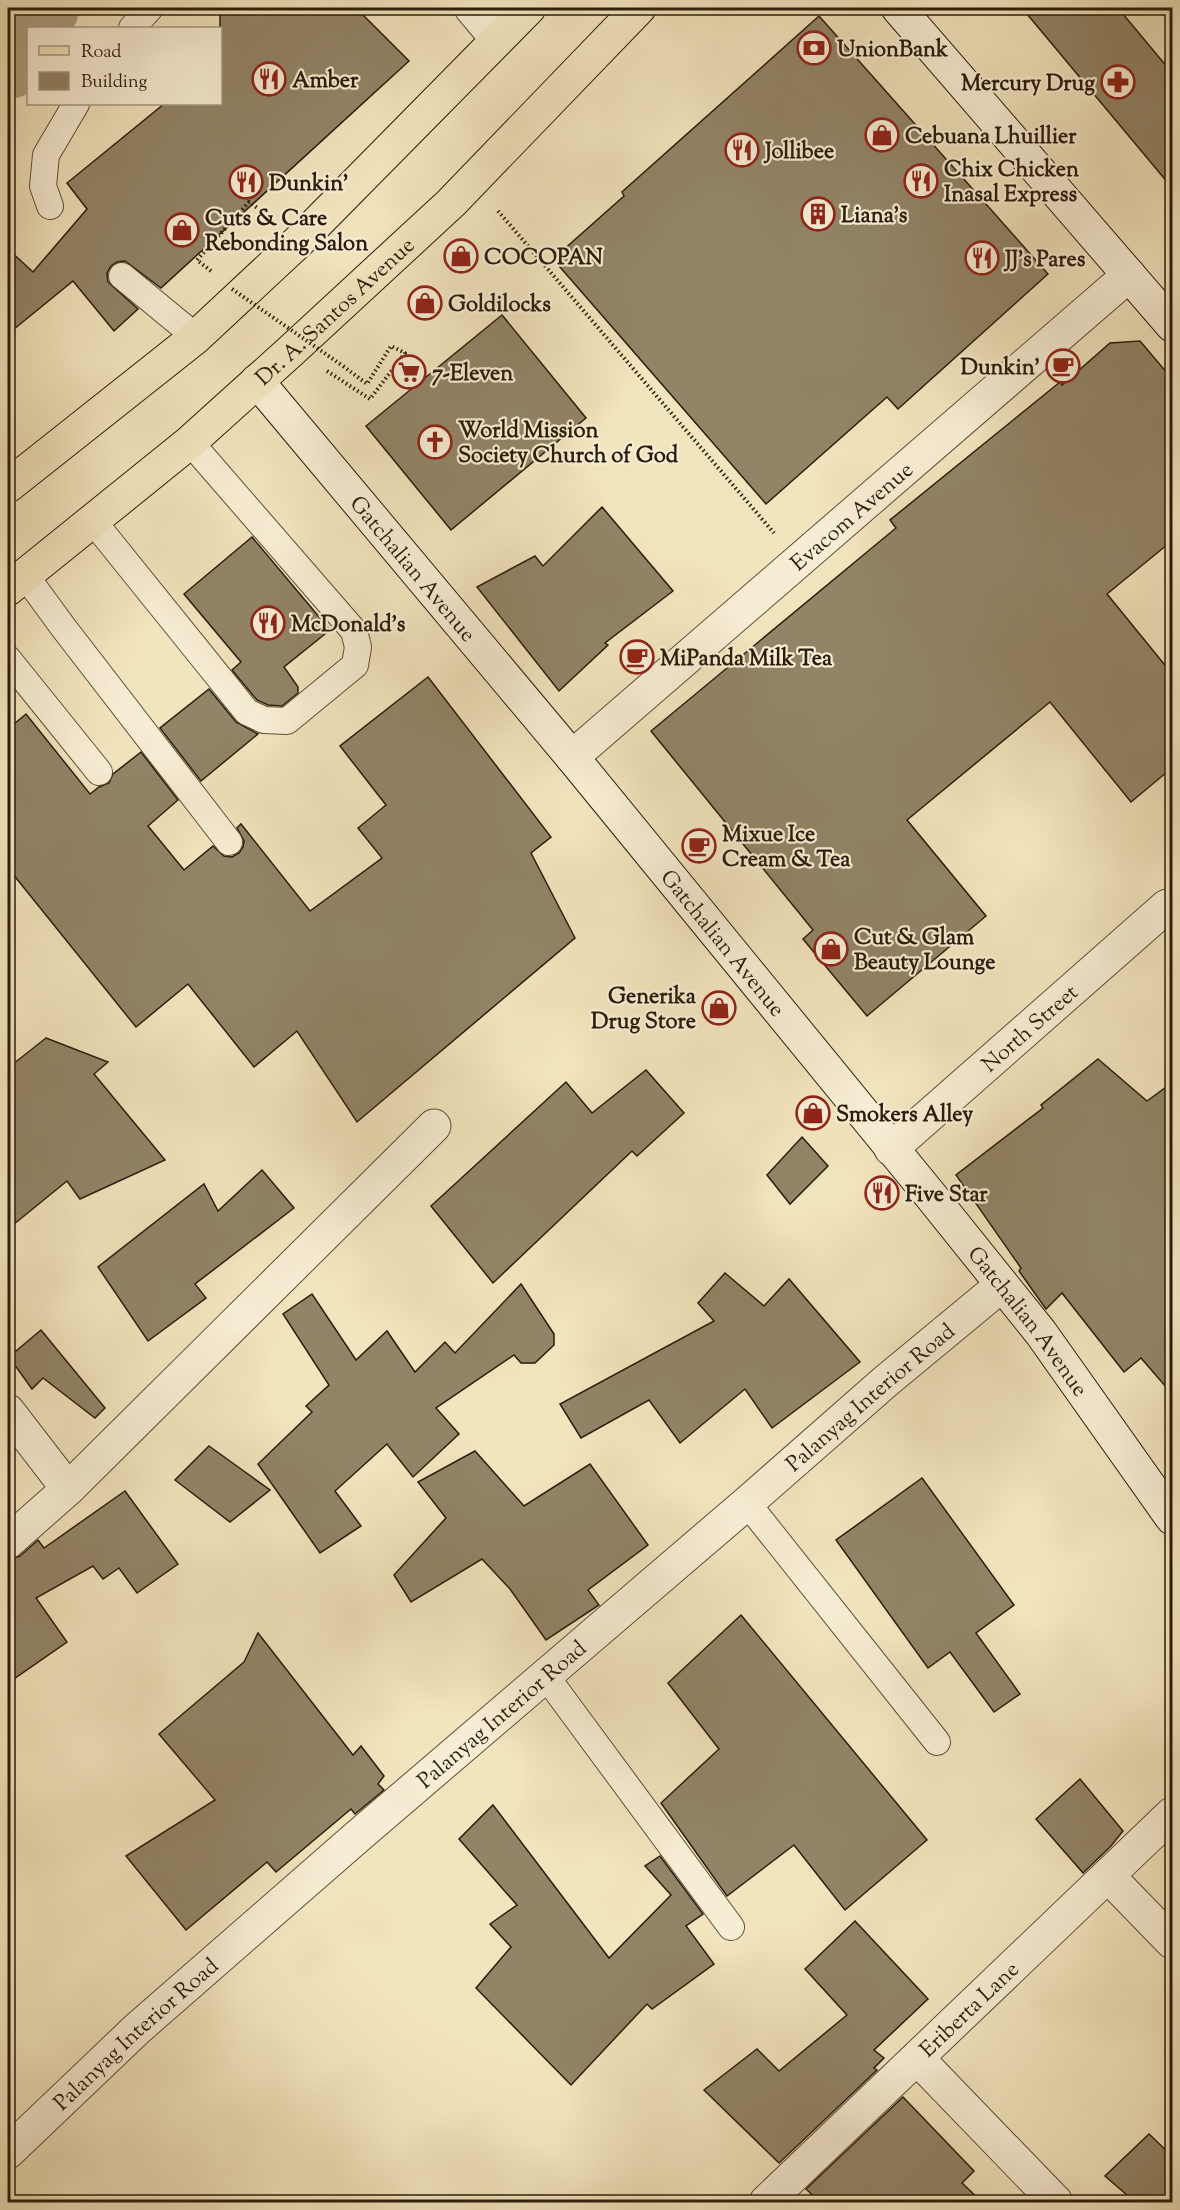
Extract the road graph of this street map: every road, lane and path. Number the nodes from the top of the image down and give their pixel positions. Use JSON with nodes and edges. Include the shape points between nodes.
{"nodes":[{"id":1,"x":150,"y":8,"type":"edge"},
{"id":2,"x":471,"y":8,"type":"edge"},
{"id":3,"x":529,"y":8,"type":"edge"},
{"id":4,"x":639,"y":8,"type":"edge"},
{"id":5,"x":898,"y":8,"type":"edge"},
{"id":6,"x":133,"y":27,"type":"edge"},
{"id":7,"x":497,"y":39,"type":"junction"},
{"id":8,"x":75,"y":105,"type":"edge"},
{"id":9,"x":472,"y":181,"type":"junction"},
{"id":10,"x":249,"y":202,"type":"dead end"},
{"id":11,"x":50,"y":206,"type":"dead end"},
{"id":12,"x":197,"y":260,"type":"dead end"},
{"id":13,"x":1129,"y":275,"type":"junction"},
{"id":14,"x":122,"y":276,"type":"dead end"},
{"id":15,"x":232,"y":289,"type":"dead end"},
{"id":16,"x":1173,"y":325,"type":"edge"},
{"id":17,"x":196,"y":338,"type":"junction"},
{"id":18,"x":293,"y":350,"type":"junction"},
{"id":19,"x":257,"y":381,"type":"junction"},
{"id":20,"x":190,"y":442,"type":"junction"},
{"id":21,"x":8,"y":486,"type":"edge"},
{"id":22,"x":93,"y":521,"type":"junction"},
{"id":23,"x":797,"y":560,"type":"junction"},
{"id":24,"x":16,"y":582,"type":"edge"},
{"id":25,"x":8,"y":659,"type":"edge"},
{"id":26,"x":572,"y":757,"type":"junction"},
{"id":27,"x":99,"y":772,"type":"dead end"},
{"id":28,"x":229,"y":842,"type":"dead end"},
{"id":29,"x":1167,"y":906,"type":"dead end"},
{"id":30,"x":434,"y":1126,"type":"dead end"},
{"id":31,"x":891,"y":1149,"type":"junction"},
{"id":32,"x":1002,"y":1285,"type":"junction"},
{"id":33,"x":8,"y":1411,"type":"edge"},
{"id":34,"x":68,"y":1489,"type":"junction"},
{"id":35,"x":747,"y":1503,"type":"junction"},
{"id":36,"x":1173,"y":1518,"type":"edge"},
{"id":37,"x":8,"y":1542,"type":"edge"},
{"id":38,"x":545,"y":1675,"type":"junction"},
{"id":39,"x":937,"y":1742,"type":"dead end"},
{"id":40,"x":1173,"y":1814,"type":"edge"},
{"id":41,"x":1108,"y":1876,"type":"junction"},
{"id":42,"x":730,"y":1927,"type":"dead end"},
{"id":43,"x":1173,"y":1942,"type":"edge"},
{"id":44,"x":916,"y":2058,"type":"junction"},
{"id":45,"x":8,"y":2152,"type":"edge"},
{"id":46,"x":766,"y":2202,"type":"edge"},
{"id":47,"x":1056,"y":2202,"type":"edge"}],
"edges":[{"from":1,"to":6,"type":"lane"},
{"from":2,"to":7,"type":"street"},
{"from":3,"to":7,"type":"main road"},
{"from":4,"to":9,"type":"main road","name":"Dr. A. Santos Avenue"},
{"from":5,"to":13,"type":"street"},
{"from":7,"to":17,"type":"main road","via":[[300,240]]},
{"from":8,"to":11,"type":"lane","via":[[46,155],[43,186]]},
{"from":9,"to":18,"type":"main road","name":"Dr. A. Santos Avenue"},
{"from":9,"to":23,"type":"path"},
{"from":10,"to":12,"type":"path"},
{"from":13,"to":16,"type":"street"},
{"from":13,"to":23,"type":"street","name":"Evacom Avenue"},
{"from":14,"to":17,"type":"lane"},
{"from":15,"to":18,"type":"path","bridge":true,"via":[[367,384],[391,346],[405,353],[370,399]]},
{"from":17,"to":21,"type":"main road"},
{"from":18,"to":19,"type":"main road","name":"Dr. A. Santos Avenue"},
{"from":19,"to":20,"type":"main road","name":"Dr. A. Santos Avenue"},
{"from":19,"to":26,"type":"street","name":"Gatchalian Avenue"},
{"from":20,"to":22,"type":"main road","name":"Dr. A. Santos Avenue"},
{"from":20,"to":22,"type":"lane","via":[[354,631],[358,647],[355,664],[330,686],[286,721],[264,720],[247,712]]},
{"from":22,"to":24,"type":"main road","name":"Dr. A. Santos Avenue"},
{"from":23,"to":26,"type":"street","name":"Evacom Avenue"},
{"from":24,"to":28,"type":"lane","via":[[63,627]]},
{"from":25,"to":27,"type":"lane"},
{"from":26,"to":31,"type":"street","name":"Gatchalian Avenue"},
{"from":29,"to":31,"type":"street","name":"North Street"},
{"from":30,"to":34,"type":"street"},
{"from":31,"to":32,"type":"street","name":"Gatchalian Avenue"},
{"from":32,"to":35,"type":"street","name":"Palanyag Interior Road"},
{"from":32,"to":36,"type":"street","name":"Gatchalian Avenue","via":[[1041,1333]]},
{"from":33,"to":34,"type":"street"},
{"from":34,"to":37,"type":"street"},
{"from":35,"to":38,"type":"street","name":"Palanyag Interior Road"},
{"from":35,"to":39,"type":"lane"},
{"from":38,"to":42,"type":"lane"},
{"from":38,"to":45,"type":"street","name":"Palanyag Interior Road","via":[[137,2029]]},
{"from":40,"to":41,"type":"street","name":"Eriberta Lane"},
{"from":41,"to":43,"type":"street"},
{"from":41,"to":44,"type":"street","name":"Eriberta Lane"},
{"from":44,"to":46,"type":"street","name":"Eriberta Lane"},
{"from":44,"to":47,"type":"street"}]}
